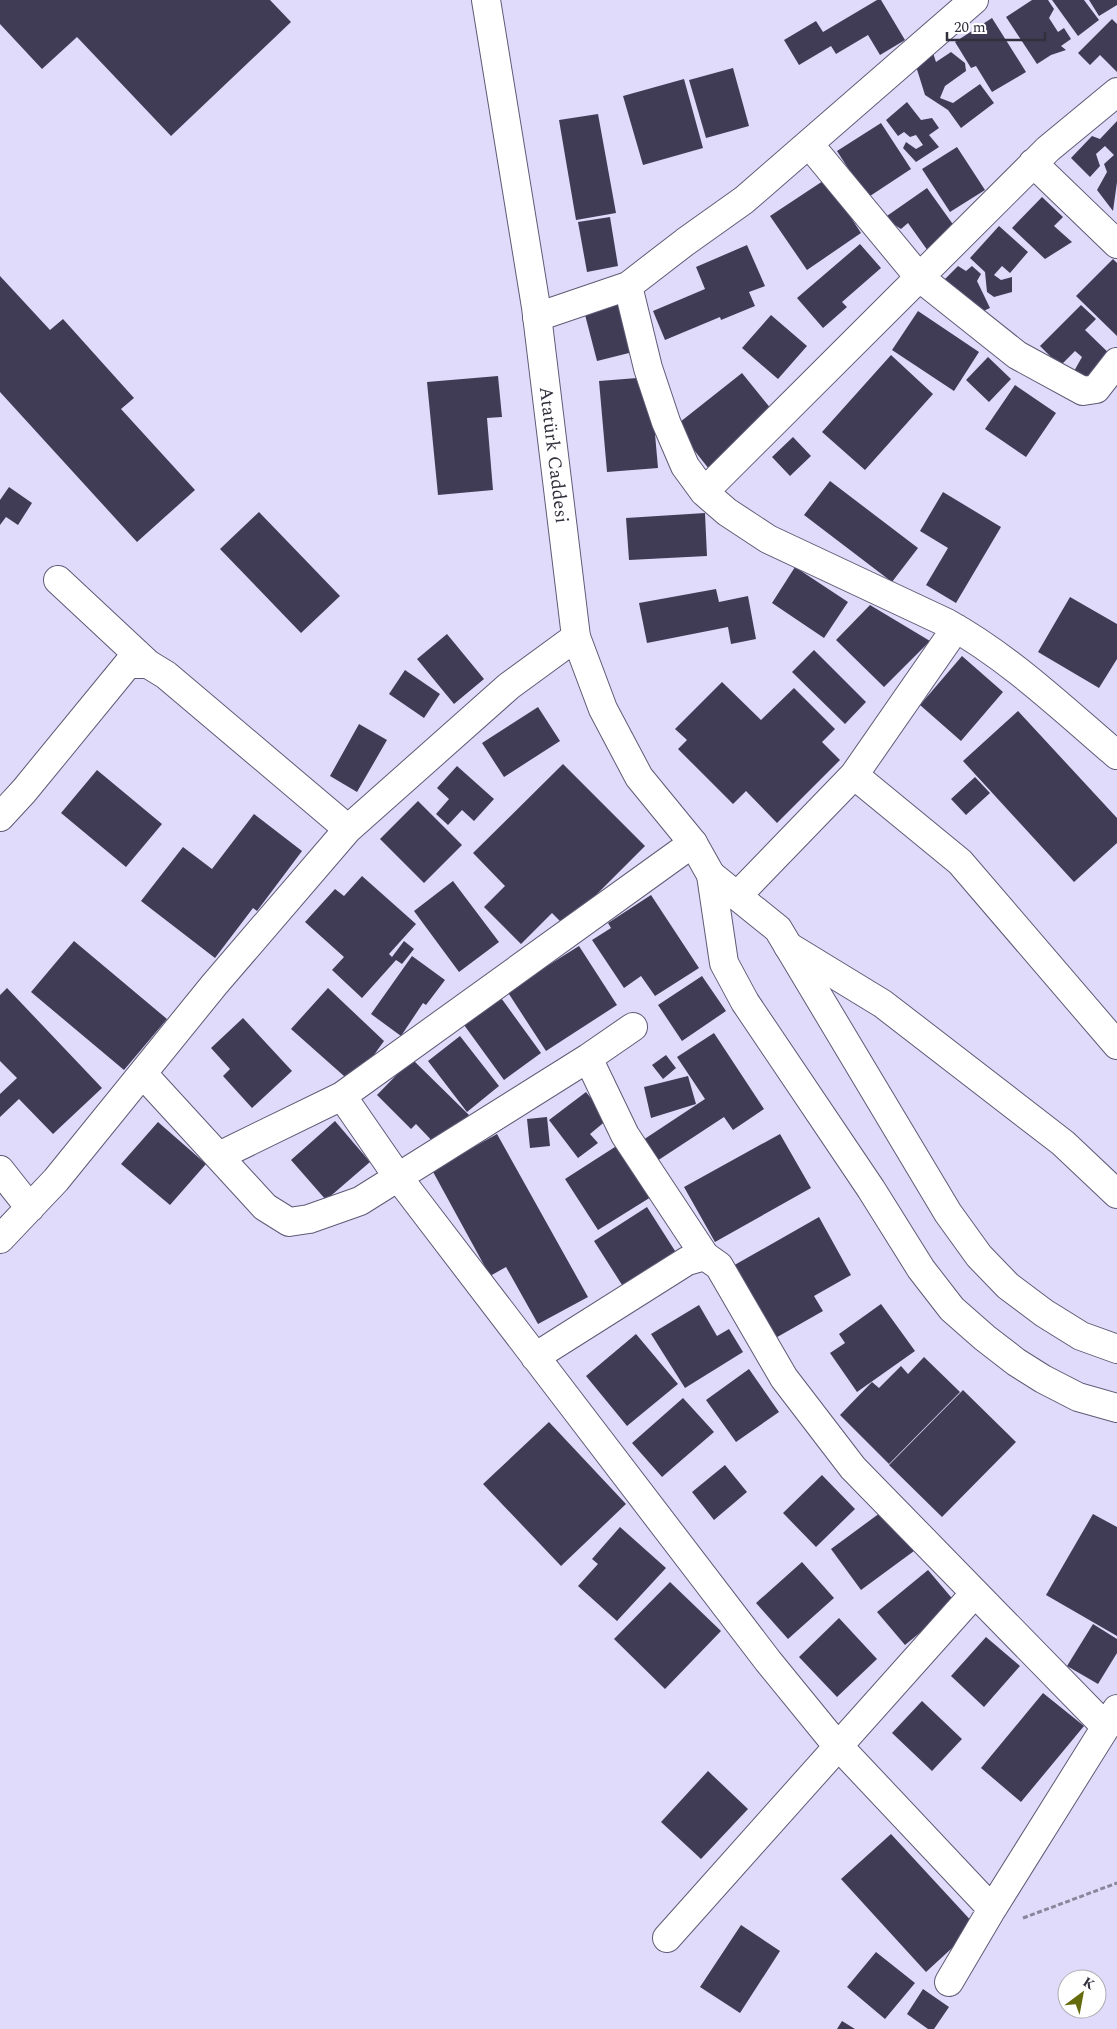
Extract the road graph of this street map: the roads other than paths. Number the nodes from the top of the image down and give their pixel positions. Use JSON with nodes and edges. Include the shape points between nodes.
{"nodes":[{"id":1,"x":486,"y":0,"type":"edge"},
{"id":2,"x":974,"y":0,"type":"edge"},
{"id":3,"x":1117,"y":92,"type":"edge"},
{"id":4,"x":809,"y":144,"type":"junction"},
{"id":5,"x":1033,"y":163,"type":"junction"},
{"id":6,"x":1117,"y":244,"type":"edge"},
{"id":7,"x":919,"y":277,"type":"junction"},
{"id":8,"x":628,"y":286,"type":"junction"},
{"id":9,"x":537,"y":317,"type":"junction"},
{"id":10,"x":1117,"y":362,"type":"edge"},
{"id":11,"x":704,"y":492,"type":"junction"},
{"id":12,"x":58,"y":580,"type":"dead end"},
{"id":13,"x":956,"y":628,"type":"junction"},
{"id":14,"x":576,"y":637,"type":"junction"},
{"id":15,"x":148,"y":664,"type":"junction"},
{"id":16,"x":1117,"y":755,"type":"edge"},
{"id":17,"x":854,"y":775,"type":"junction"},
{"id":18,"x":0,"y":817,"type":"edge"},
{"id":19,"x":348,"y":829,"type":"junction"},
{"id":20,"x":692,"y":843,"type":"junction"},
{"id":21,"x":711,"y":875,"type":"junction"},
{"id":22,"x":737,"y":896,"type":"junction"},
{"id":23,"x":788,"y":946,"type":"junction"},
{"id":24,"x":633,"y":1027,"type":"dead end"},
{"id":25,"x":1117,"y":1045,"type":"edge"},
{"id":26,"x":588,"y":1058,"type":"junction"},
{"id":27,"x":143,"y":1074,"type":"junction"},
{"id":28,"x":342,"y":1096,"type":"junction"},
{"id":29,"x":219,"y":1156,"type":"junction"},
{"id":30,"x":0,"y":1170,"type":"edge"},
{"id":31,"x":398,"y":1177,"type":"junction"},
{"id":32,"x":1117,"y":1194,"type":"edge"},
{"id":33,"x":30,"y":1208,"type":"junction"},
{"id":34,"x":0,"y":1239,"type":"edge"},
{"id":35,"x":705,"y":1256,"type":"junction"},
{"id":36,"x":1117,"y":1349,"type":"edge"},
{"id":37,"x":535,"y":1357,"type":"junction"},
{"id":38,"x":1117,"y":1408,"type":"edge"},
{"id":39,"x":975,"y":1593,"type":"junction"},
{"id":40,"x":1111,"y":1718,"type":"edge"},
{"id":41,"x":839,"y":1746,"type":"junction"},
{"id":42,"x":992,"y":1909,"type":"junction"},
{"id":43,"x":667,"y":1938,"type":"dead end"},
{"id":44,"x":949,"y":1982,"type":"dead end"}],
"edges":[{"from":1,"to":9,"type":"street","name":"Atatürk Caddesi"},
{"from":2,"to":4,"type":"street"},
{"from":3,"to":5,"type":"street"},
{"from":4,"to":7,"type":"street"},
{"from":4,"to":8,"type":"street","via":[[744,200]]},
{"from":5,"to":6,"type":"street"},
{"from":5,"to":7,"type":"street"},
{"from":7,"to":10,"type":"street","via":[[1017,355],[1083,391],[1096,389]]},
{"from":7,"to":11,"type":"street"},
{"from":8,"to":9,"type":"street"},
{"from":8,"to":11,"type":"street","via":[[648,368],[666,422],[685,466]]},
{"from":9,"to":14,"type":"street","name":"Atatürk Caddesi"},
{"from":11,"to":13,"type":"street","via":[[727,512],[768,539]]},
{"from":12,"to":15,"type":"street"},
{"from":13,"to":16,"type":"street","via":[[1004,658]]},
{"from":13,"to":17,"type":"street"},
{"from":14,"to":19,"type":"street","via":[[509,686]]},
{"from":14,"to":20,"type":"street","name":"Atatürk Caddesi","via":[[603,709],[640,777]]},
{"from":15,"to":18,"type":"street","via":[[128,664]]},
{"from":15,"to":19,"type":"street","via":[[166,675]]},
{"from":17,"to":22,"type":"street"},
{"from":17,"to":25,"type":"street","via":[[960,862]]},
{"from":19,"to":27,"type":"street"},
{"from":20,"to":21,"type":"street","name":"Atatürk Caddesi"},
{"from":20,"to":28,"type":"street"},
{"from":21,"to":22,"type":"street"},
{"from":21,"to":38,"type":"street","via":[[724,963],[745,1002],[871,1189],[920,1269],[952,1309],[1016,1362],[1078,1397]]},
{"from":22,"to":23,"type":"street","via":[[778,929]]},
{"from":23,"to":32,"type":"street","via":[[883,1004],[1063,1143]]},
{"from":23,"to":36,"type":"street","via":[[948,1213],[979,1256],[1008,1286],[1044,1313],[1081,1336]]},
{"from":24,"to":26,"type":"street"},
{"from":26,"to":31,"type":"street"},
{"from":26,"to":35,"type":"street","via":[[625,1134]]},
{"from":27,"to":29,"type":"street"},
{"from":27,"to":33,"type":"street"},
{"from":28,"to":29,"type":"street"},
{"from":28,"to":31,"type":"street"},
{"from":29,"to":31,"type":"street","via":[[265,1207],[289,1222],[309,1219],[360,1201]]},
{"from":30,"to":33,"type":"street"},
{"from":31,"to":37,"type":"street"},
{"from":33,"to":34,"type":"street"},
{"from":35,"to":37,"type":"street","via":[[687,1261]]},
{"from":35,"to":39,"type":"street","via":[[719,1266],[784,1378],[853,1468]]},
{"from":37,"to":41,"type":"street","via":[[768,1661]]},
{"from":39,"to":40,"type":"street"},
{"from":39,"to":41,"type":"street"},
{"from":40,"to":42,"type":"street"},
{"from":41,"to":42,"type":"street"},
{"from":41,"to":43,"type":"street"},
{"from":42,"to":44,"type":"street"}]}
